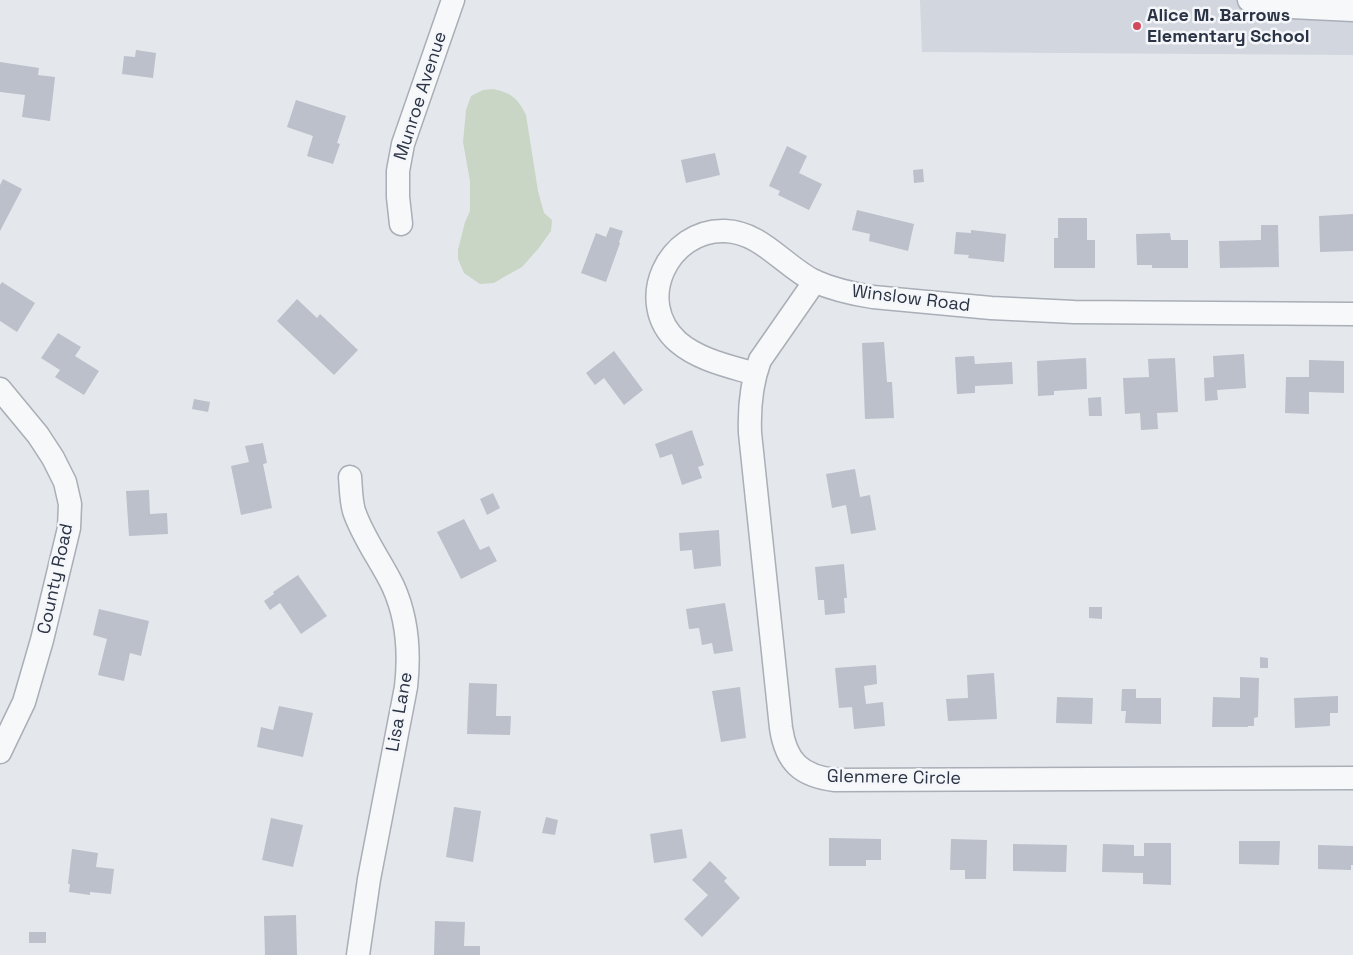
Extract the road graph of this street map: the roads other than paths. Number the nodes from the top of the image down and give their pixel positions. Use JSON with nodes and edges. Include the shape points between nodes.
{"nodes":[{"id":1,"x":453,"y":0,"type":"edge"},
{"id":2,"x":1249,"y":0,"type":"edge"},
{"id":3,"x":1353,"y":10,"type":"edge"},
{"id":4,"x":402,"y":224,"type":"dead end"},
{"id":5,"x":815,"y":281,"type":"junction"},
{"id":6,"x":1353,"y":314,"type":"edge"},
{"id":7,"x":755,"y":374,"type":"junction"},
{"id":8,"x":0,"y":389,"type":"edge"},
{"id":9,"x":350,"y":477,"type":"dead end"},
{"id":10,"x":0,"y":752,"type":"edge"},
{"id":11,"x":1353,"y":778,"type":"edge"},
{"id":12,"x":358,"y":955,"type":"edge"}],
"edges":[{"from":1,"to":4,"type":"street","name":"Munroe Avenue","via":[[403,144],[398,171]]},
{"from":2,"to":3,"type":"street","via":[[1270,6]]},
{"from":5,"to":6,"type":"street","name":"Winslow Road","via":[[873,297],[991,308],[1113,313]]},
{"from":5,"to":7,"type":"street","name":"Glenmere Circle","via":[[768,347]]},
{"from":5,"to":7,"type":"street","name":"Winslow Road","via":[[750,237],[727,231],[695,237],[683,244],[666,263],[658,289],[658,306],[670,333],[690,351]]},
{"from":7,"to":11,"type":"street","name":"Glenmere Circle","via":[[749,409],[750,433],[781,728],[785,750],[805,772],[835,780]]},
{"from":8,"to":10,"type":"street","name":"County Road","via":[[53,458],[65,482],[70,504],[69,528],[42,640],[24,702]]},
{"from":9,"to":12,"type":"street","name":"Lisa Lane","via":[[354,510],[394,588],[402,612],[409,660]]}]}
